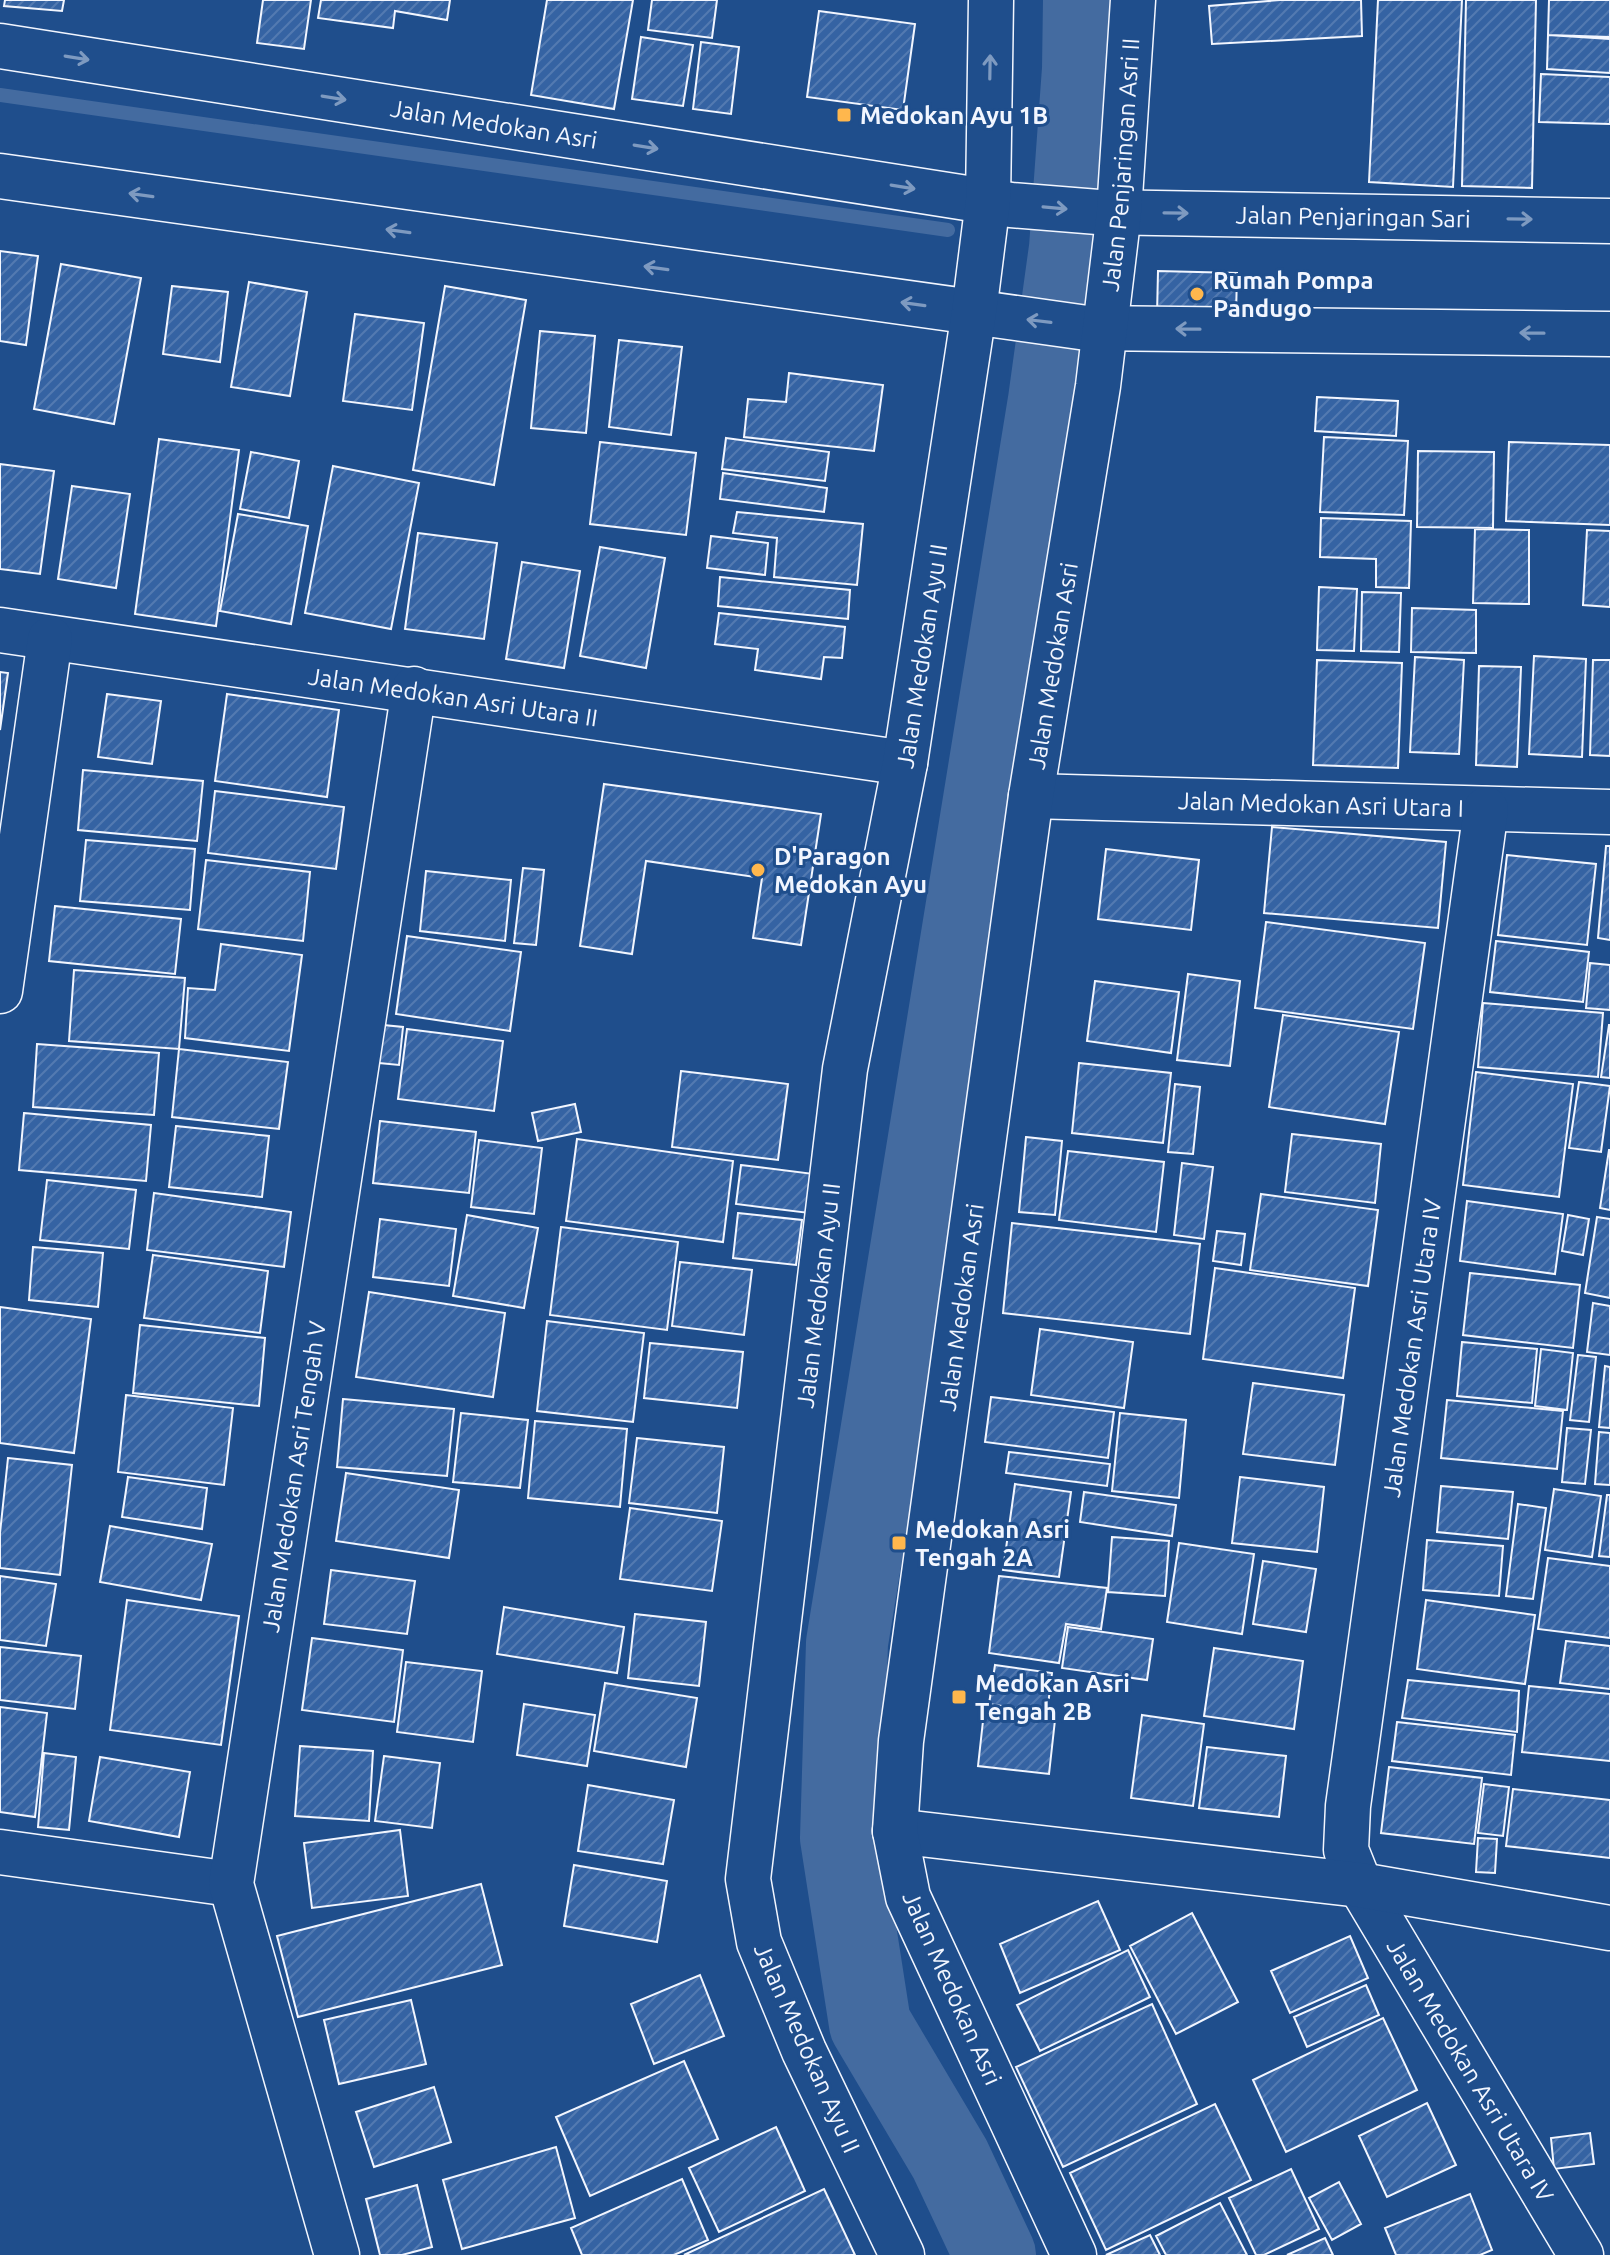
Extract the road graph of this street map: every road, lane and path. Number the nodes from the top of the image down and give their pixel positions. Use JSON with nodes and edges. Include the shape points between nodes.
{"nodes":[{"id":1,"x":991,"y":0,"type":"edge"},
{"id":2,"x":1133,"y":0,"type":"edge"},
{"id":3,"x":0,"y":46,"type":"edge"},
{"id":4,"x":0,"y":176,"type":"edge"},
{"id":5,"x":1000,"y":203,"type":"junction"},
{"id":6,"x":1109,"y":212,"type":"junction"},
{"id":7,"x":1610,"y":221,"type":"edge"},
{"id":8,"x":982,"y":314,"type":"junction"},
{"id":9,"x":1096,"y":328,"type":"junction"},
{"id":10,"x":1610,"y":334,"type":"edge"},
{"id":11,"x":0,"y":630,"type":"edge"},
{"id":12,"x":50,"y":639,"type":"junction"},
{"id":13,"x":414,"y":689,"type":"junction"},
{"id":14,"x":905,"y":763,"type":"junction"},
{"id":15,"x":1031,"y":796,"type":"junction"},
{"id":16,"x":1486,"y":809,"type":"junction"},
{"id":17,"x":1610,"y":812,"type":"edge"},
{"id":18,"x":0,"y":991,"type":"edge"},
{"id":19,"x":895,"y":1831,"type":"junction"},
{"id":20,"x":0,"y":1852,"type":"edge"},
{"id":21,"x":231,"y":1884,"type":"junction"},
{"id":22,"x":1360,"y":1885,"type":"junction"},
{"id":23,"x":1610,"y":1928,"type":"edge"},
{"id":24,"x":337,"y":2255,"type":"edge"},
{"id":25,"x":902,"y":2255,"type":"edge"},
{"id":26,"x":1074,"y":2255,"type":"edge"},
{"id":27,"x":1581,"y":2255,"type":"edge"}],
"edges":[{"from":5,"to":1,"type":"street","one_way":true},
{"from":2,"to":6,"type":"street","name":"Jalan Penjaringan Asri II"},
{"from":3,"to":5,"type":"street","name":"Jalan Medokan Asri","one_way":true},
{"from":8,"to":4,"type":"street","one_way":true},
{"from":5,"to":6,"type":"street","name":"Jalan Medokan Asri","one_way":true},
{"from":5,"to":8,"type":"street"},
{"from":6,"to":7,"type":"street","name":"Jalan Penjaringan Sari","one_way":true},
{"from":6,"to":9,"type":"street","name":"Jalan Penjaringan Asri II"},
{"from":9,"to":8,"type":"street","one_way":true},
{"from":8,"to":14,"type":"street","name":"Jalan Medokan Ayu II"},
{"from":10,"to":9,"type":"street","one_way":true},
{"from":9,"to":15,"type":"street","name":"Jalan Medokan Asri"},
{"from":11,"to":12,"type":"street","name":"Jalan Medokan Asri Utara II"},
{"from":12,"to":13,"type":"street","name":"Jalan Medokan Asri Utara II"},
{"from":12,"to":18,"type":"street"},
{"from":13,"to":14,"type":"street","name":"Jalan Medokan Asri Utara II"},
{"from":13,"to":21,"type":"street","name":"Jalan Medokan Asri Tengah V"},
{"from":14,"to":25,"type":"street","name":"Jalan Medokan Ayu II","via":[[845,1069],[748,1879],[759,1942],[804,2051]]},
{"from":15,"to":16,"type":"street","name":"Jalan Medokan Asri Utara I"},
{"from":15,"to":19,"type":"street","name":"Jalan Medokan Asri","via":[[901,1741]]},
{"from":16,"to":17,"type":"street","name":"Jalan Medokan Asri Utara I"},
{"from":16,"to":22,"type":"street","name":"Jalan Medokan Asri Utara IV","via":[[1348,1806],[1346,1850]]},
{"from":19,"to":22,"type":"street"},
{"from":19,"to":26,"type":"street","name":"Jalan Medokan Asri","via":[[908,1897]]},
{"from":20,"to":21,"type":"street"},
{"from":21,"to":24,"type":"street","name":"Jalan Medokan Asri Tengah V"},
{"from":22,"to":23,"type":"street"},
{"from":22,"to":27,"type":"street","name":"Jalan Medokan Asri Utara IV"}]}
